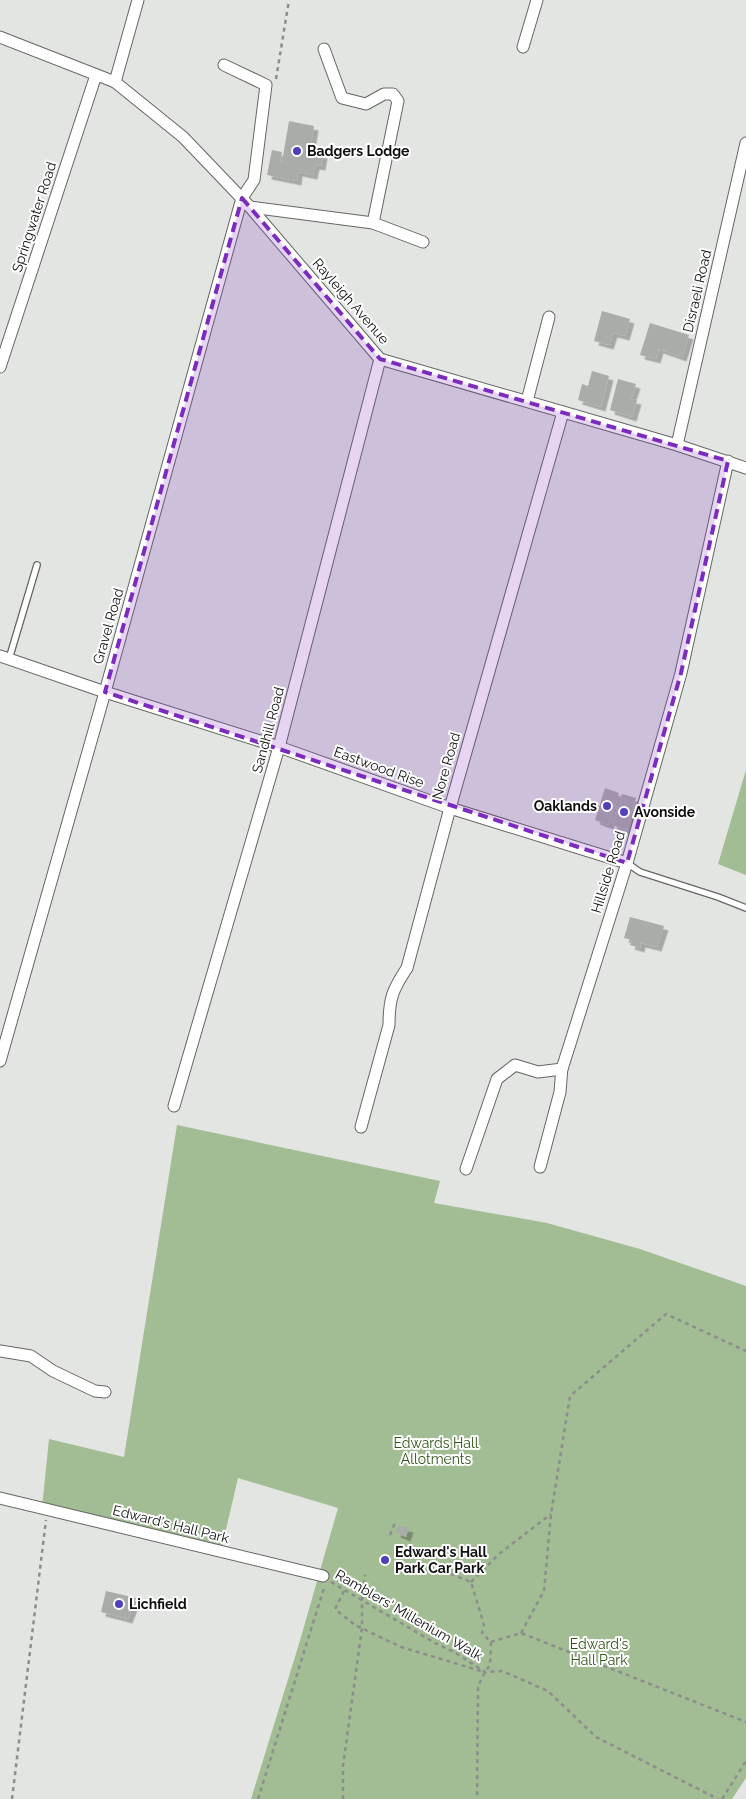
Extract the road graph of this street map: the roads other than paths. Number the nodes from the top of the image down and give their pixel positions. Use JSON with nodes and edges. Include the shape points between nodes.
{"nodes":[{"id":1,"x":138,"y":0,"type":"edge"},
{"id":2,"x":536,"y":0,"type":"edge"},
{"id":3,"x":0,"y":37,"type":"edge"},
{"id":4,"x":523,"y":47,"type":"dead end"},
{"id":5,"x":324,"y":50,"type":"dead end"},
{"id":6,"x":224,"y":65,"type":"dead end"},
{"id":7,"x":96,"y":76,"type":"junction"},
{"id":8,"x":115,"y":82,"type":"junction"},
{"id":9,"x":746,"y":143,"type":"edge"},
{"id":10,"x":246,"y":202,"type":"junction"},
{"id":11,"x":373,"y":222,"type":"junction"},
{"id":12,"x":423,"y":242,"type":"dead end"},
{"id":13,"x":549,"y":317,"type":"dead end"},
{"id":14,"x":380,"y":359,"type":"junction"},
{"id":15,"x":0,"y":367,"type":"edge"},
{"id":16,"x":526,"y":401,"type":"junction"},
{"id":17,"x":563,"y":412,"type":"junction"},
{"id":18,"x":678,"y":446,"type":"junction"},
{"id":19,"x":728,"y":461,"type":"junction"},
{"id":20,"x":746,"y":468,"type":"edge"},
{"id":21,"x":38,"y":565,"type":"dead end"},
{"id":22,"x":4,"y":658,"type":"edge"},
{"id":23,"x":105,"y":692,"type":"junction"},
{"id":24,"x":279,"y":747,"type":"junction"},
{"id":25,"x":450,"y":808,"type":"junction"},
{"id":26,"x":627,"y":863,"type":"junction"},
{"id":27,"x":746,"y":908,"type":"edge"},
{"id":28,"x":0,"y":1061,"type":"edge"},
{"id":29,"x":562,"y":1067,"type":"junction"},
{"id":30,"x":174,"y":1106,"type":"dead end"},
{"id":31,"x":361,"y":1126,"type":"dead end"},
{"id":32,"x":540,"y":1167,"type":"dead end"},
{"id":33,"x":466,"y":1169,"type":"dead end"},
{"id":34,"x":0,"y":1351,"type":"edge"},
{"id":35,"x":105,"y":1392,"type":"dead end"},
{"id":36,"x":6,"y":1499,"type":"edge"},
{"id":37,"x":323,"y":1576,"type":"road end"}],
"edges":[{"from":1,"to":8,"type":"street"},
{"from":2,"to":4,"type":"street"},
{"from":3,"to":7,"type":"street","name":"Rayleigh Avenue"},
{"from":5,"to":11,"type":"street","via":[[342,98],[366,104],[384,94],[393,94],[398,101]]},
{"from":6,"to":10,"type":"street","name":"Gravel Road","via":[[266,85],[254,180]]},
{"from":7,"to":8,"type":"street","name":"Rayleigh Avenue"},
{"from":7,"to":15,"type":"street","name":"Springwater Road"},
{"from":8,"to":10,"type":"street","name":"Rayleigh Avenue","via":[[183,137]]},
{"from":9,"to":18,"type":"street","name":"Disraeli Road"},
{"from":10,"to":11,"type":"street"},
{"from":10,"to":14,"type":"street","name":"Rayleigh Avenue"},
{"from":10,"to":23,"type":"street","name":"Gravel Road"},
{"from":11,"to":12,"type":"street"},
{"from":13,"to":16,"type":"street"},
{"from":14,"to":16,"type":"street","name":"Rayleigh Avenue"},
{"from":14,"to":24,"type":"street","name":"Sandhill Road"},
{"from":16,"to":17,"type":"street","name":"Rayleigh Avenue"},
{"from":17,"to":18,"type":"street","name":"Rayleigh Avenue"},
{"from":17,"to":25,"type":"street","name":"Nore Road"},
{"from":18,"to":19,"type":"street","name":"Rayleigh Avenue"},
{"from":19,"to":20,"type":"street","name":"Rayleigh Avenue"},
{"from":19,"to":26,"type":"street","name":"Hillside Road","via":[[681,673]]},
{"from":21,"to":22,"type":"lane"},
{"from":22,"to":23,"type":"street","name":"Eastwood Rise"},
{"from":23,"to":24,"type":"street","name":"Eastwood Rise"},
{"from":23,"to":28,"type":"street","name":"Gravel Road"},
{"from":24,"to":25,"type":"street","name":"Eastwood Rise"},
{"from":24,"to":30,"type":"street","name":"Sandhill Road"},
{"from":25,"to":26,"type":"street","name":"Eastwood Rise"},
{"from":25,"to":31,"type":"street","name":"Nore Road","via":[[407,968],[394,989],[389,1025]]},
{"from":26,"to":27,"type":"lane","name":"Eastwood Rise","via":[[640,872]]},
{"from":26,"to":29,"type":"street","name":"Hillside Road"},
{"from":29,"to":32,"type":"street","name":"Hillside Road","via":[[560,1092]]},
{"from":29,"to":33,"type":"street","via":[[538,1072],[515,1065],[497,1079]]},
{"from":34,"to":35,"type":"street","via":[[27,1355],[78,1383]]},
{"from":36,"to":37,"type":"street","name":"Edward's Hall Park"}]}
